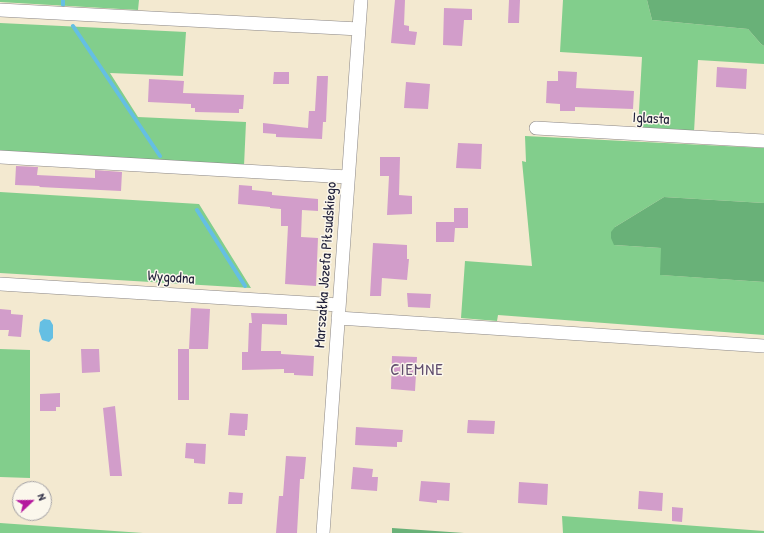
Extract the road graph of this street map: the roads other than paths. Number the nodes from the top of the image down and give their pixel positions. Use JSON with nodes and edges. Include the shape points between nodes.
{"nodes":[{"id":1,"x":361,"y":0,"type":"edge"},
{"id":2,"x":0,"y":10,"type":"edge"},
{"id":3,"x":359,"y":29,"type":"junction"},
{"id":4,"x":536,"y":128,"type":"dead end"},
{"id":5,"x":764,"y":141,"type":"edge"},
{"id":6,"x":0,"y":157,"type":"edge"},
{"id":7,"x":348,"y":177,"type":"junction"},
{"id":8,"x":0,"y":284,"type":"edge"},
{"id":9,"x":339,"y":305,"type":"junction"},
{"id":10,"x":338,"y":318,"type":"junction"},
{"id":11,"x":764,"y":346,"type":"edge"},
{"id":12,"x":323,"y":533,"type":"edge"}],
"edges":[{"from":1,"to":3,"type":"street","name":"Marszałka Józefa Piłsudskiego"},
{"from":2,"to":3,"type":"street"},
{"from":3,"to":7,"type":"street","name":"Marszałka Józefa Piłsudskiego"},
{"from":4,"to":5,"type":"street","name":"Iglasta"},
{"from":6,"to":7,"type":"street"},
{"from":7,"to":9,"type":"street","name":"Marszałka Józefa Piłsudskiego"},
{"from":8,"to":9,"type":"street","name":"Wygodna"},
{"from":9,"to":10,"type":"street","name":"Marszałka Józefa Piłsudskiego"},
{"from":10,"to":11,"type":"street"},
{"from":10,"to":12,"type":"street","name":"Marszałka Józefa Piłsudskiego"}]}
